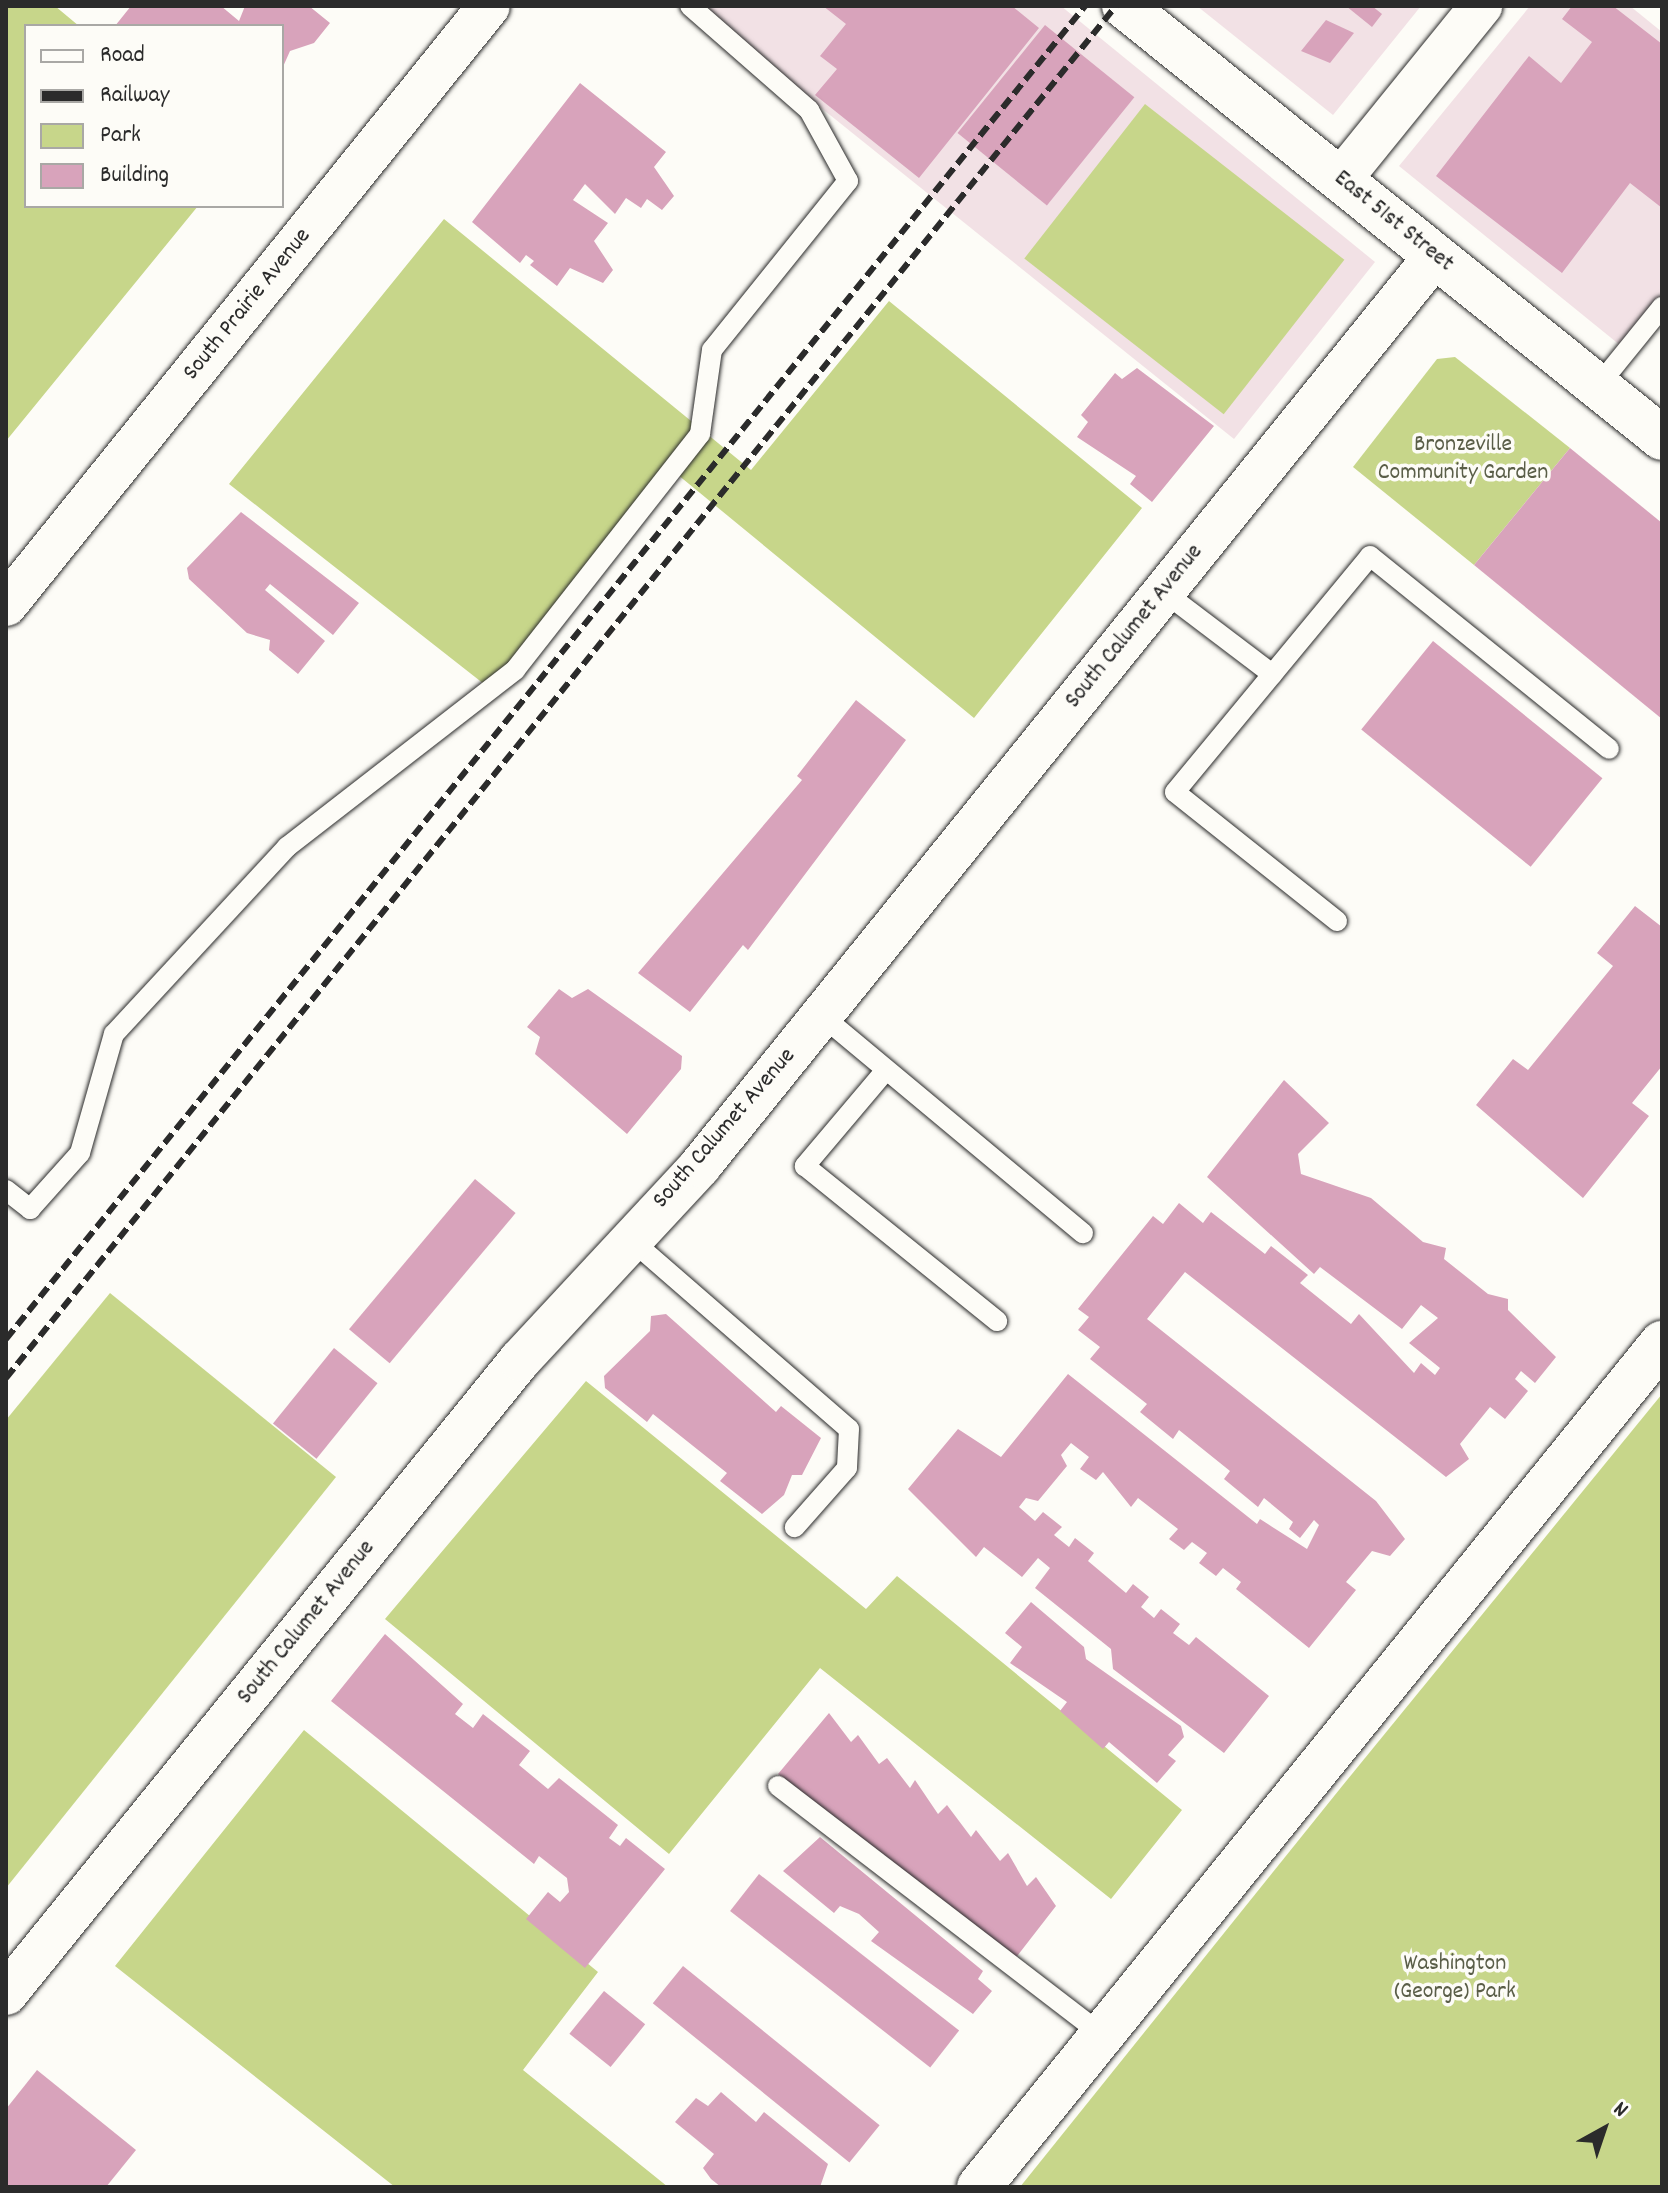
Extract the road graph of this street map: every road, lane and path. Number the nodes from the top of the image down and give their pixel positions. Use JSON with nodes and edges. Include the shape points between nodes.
{"nodes":[{"id":1,"x":489,"y":6,"type":"edge"},
{"id":2,"x":690,"y":6,"type":"edge"},
{"id":3,"x":1124,"y":6,"type":"edge"},
{"id":4,"x":1481,"y":6,"type":"edge"},
{"id":5,"x":1341,"y":179,"type":"junction"},
{"id":6,"x":1435,"y":256,"type":"junction"},
{"id":7,"x":1662,"y":307,"type":"edge"},
{"id":8,"x":1598,"y":386,"type":"junction"},
{"id":9,"x":1662,"y":438,"type":"edge"},
{"id":10,"x":1164,"y":592,"type":"junction"},
{"id":11,"x":6,"y":605,"type":"edge"},
{"id":12,"x":1272,"y":674,"type":"junction"},
{"id":13,"x":1609,"y":749,"type":"dead end"},
{"id":14,"x":1337,"y":921,"type":"dead end"},
{"id":15,"x":821,"y":1015,"type":"junction"},
{"id":16,"x":886,"y":1070,"type":"junction"},
{"id":17,"x":6,"y":1190,"type":"edge"},
{"id":18,"x":1083,"y":1233,"type":"dead end"},
{"id":19,"x":629,"y":1238,"type":"junction"},
{"id":20,"x":997,"y":1321,"type":"dead end"},
{"id":21,"x":1662,"y":1343,"type":"edge"},
{"id":22,"x":795,"y":1527,"type":"dead end"},
{"id":23,"x":778,"y":1786,"type":"dead end"},
{"id":24,"x":6,"y":1994,"type":"edge"},
{"id":25,"x":1103,"y":2035,"type":"junction"},
{"id":26,"x":979,"y":2187,"type":"edge"}],
"edges":[{"from":1,"to":11,"type":"street","name":"South Prairie Avenue"},
{"from":2,"to":17,"type":"lane","via":[[809,110],[848,181],[712,350],[700,434],[515,670],[276,858],[114,1034],[80,1153],[30,1209]]},
{"from":3,"to":5,"type":"street","name":"East 51st Street"},
{"from":4,"to":5,"type":"street"},
{"from":5,"to":6,"type":"street","name":"East 51st Street"},
{"from":6,"to":8,"type":"street","name":"East 51st Street"},
{"from":6,"to":10,"type":"street","name":"South Calumet Avenue"},
{"from":7,"to":8,"type":"lane"},
{"from":8,"to":9,"type":"street","name":"East 51st Street"},
{"from":10,"to":12,"type":"lane"},
{"from":10,"to":15,"type":"street","name":"South Calumet Avenue"},
{"from":12,"to":13,"type":"lane","via":[[1370,556]]},
{"from":12,"to":14,"type":"lane","via":[[1175,792]]},
{"from":15,"to":16,"type":"lane"},
{"from":15,"to":19,"type":"street","name":"South Calumet Avenue","via":[[700,1166]]},
{"from":16,"to":18,"type":"lane"},
{"from":16,"to":20,"type":"lane","via":[[805,1166]]},
{"from":19,"to":22,"type":"lane","via":[[849,1429],[847,1468]]},
{"from":19,"to":24,"type":"street","name":"South Calumet Avenue","via":[[520,1360]]},
{"from":21,"to":25,"type":"street"},
{"from":23,"to":25,"type":"lane"},
{"from":25,"to":26,"type":"street"}]}
